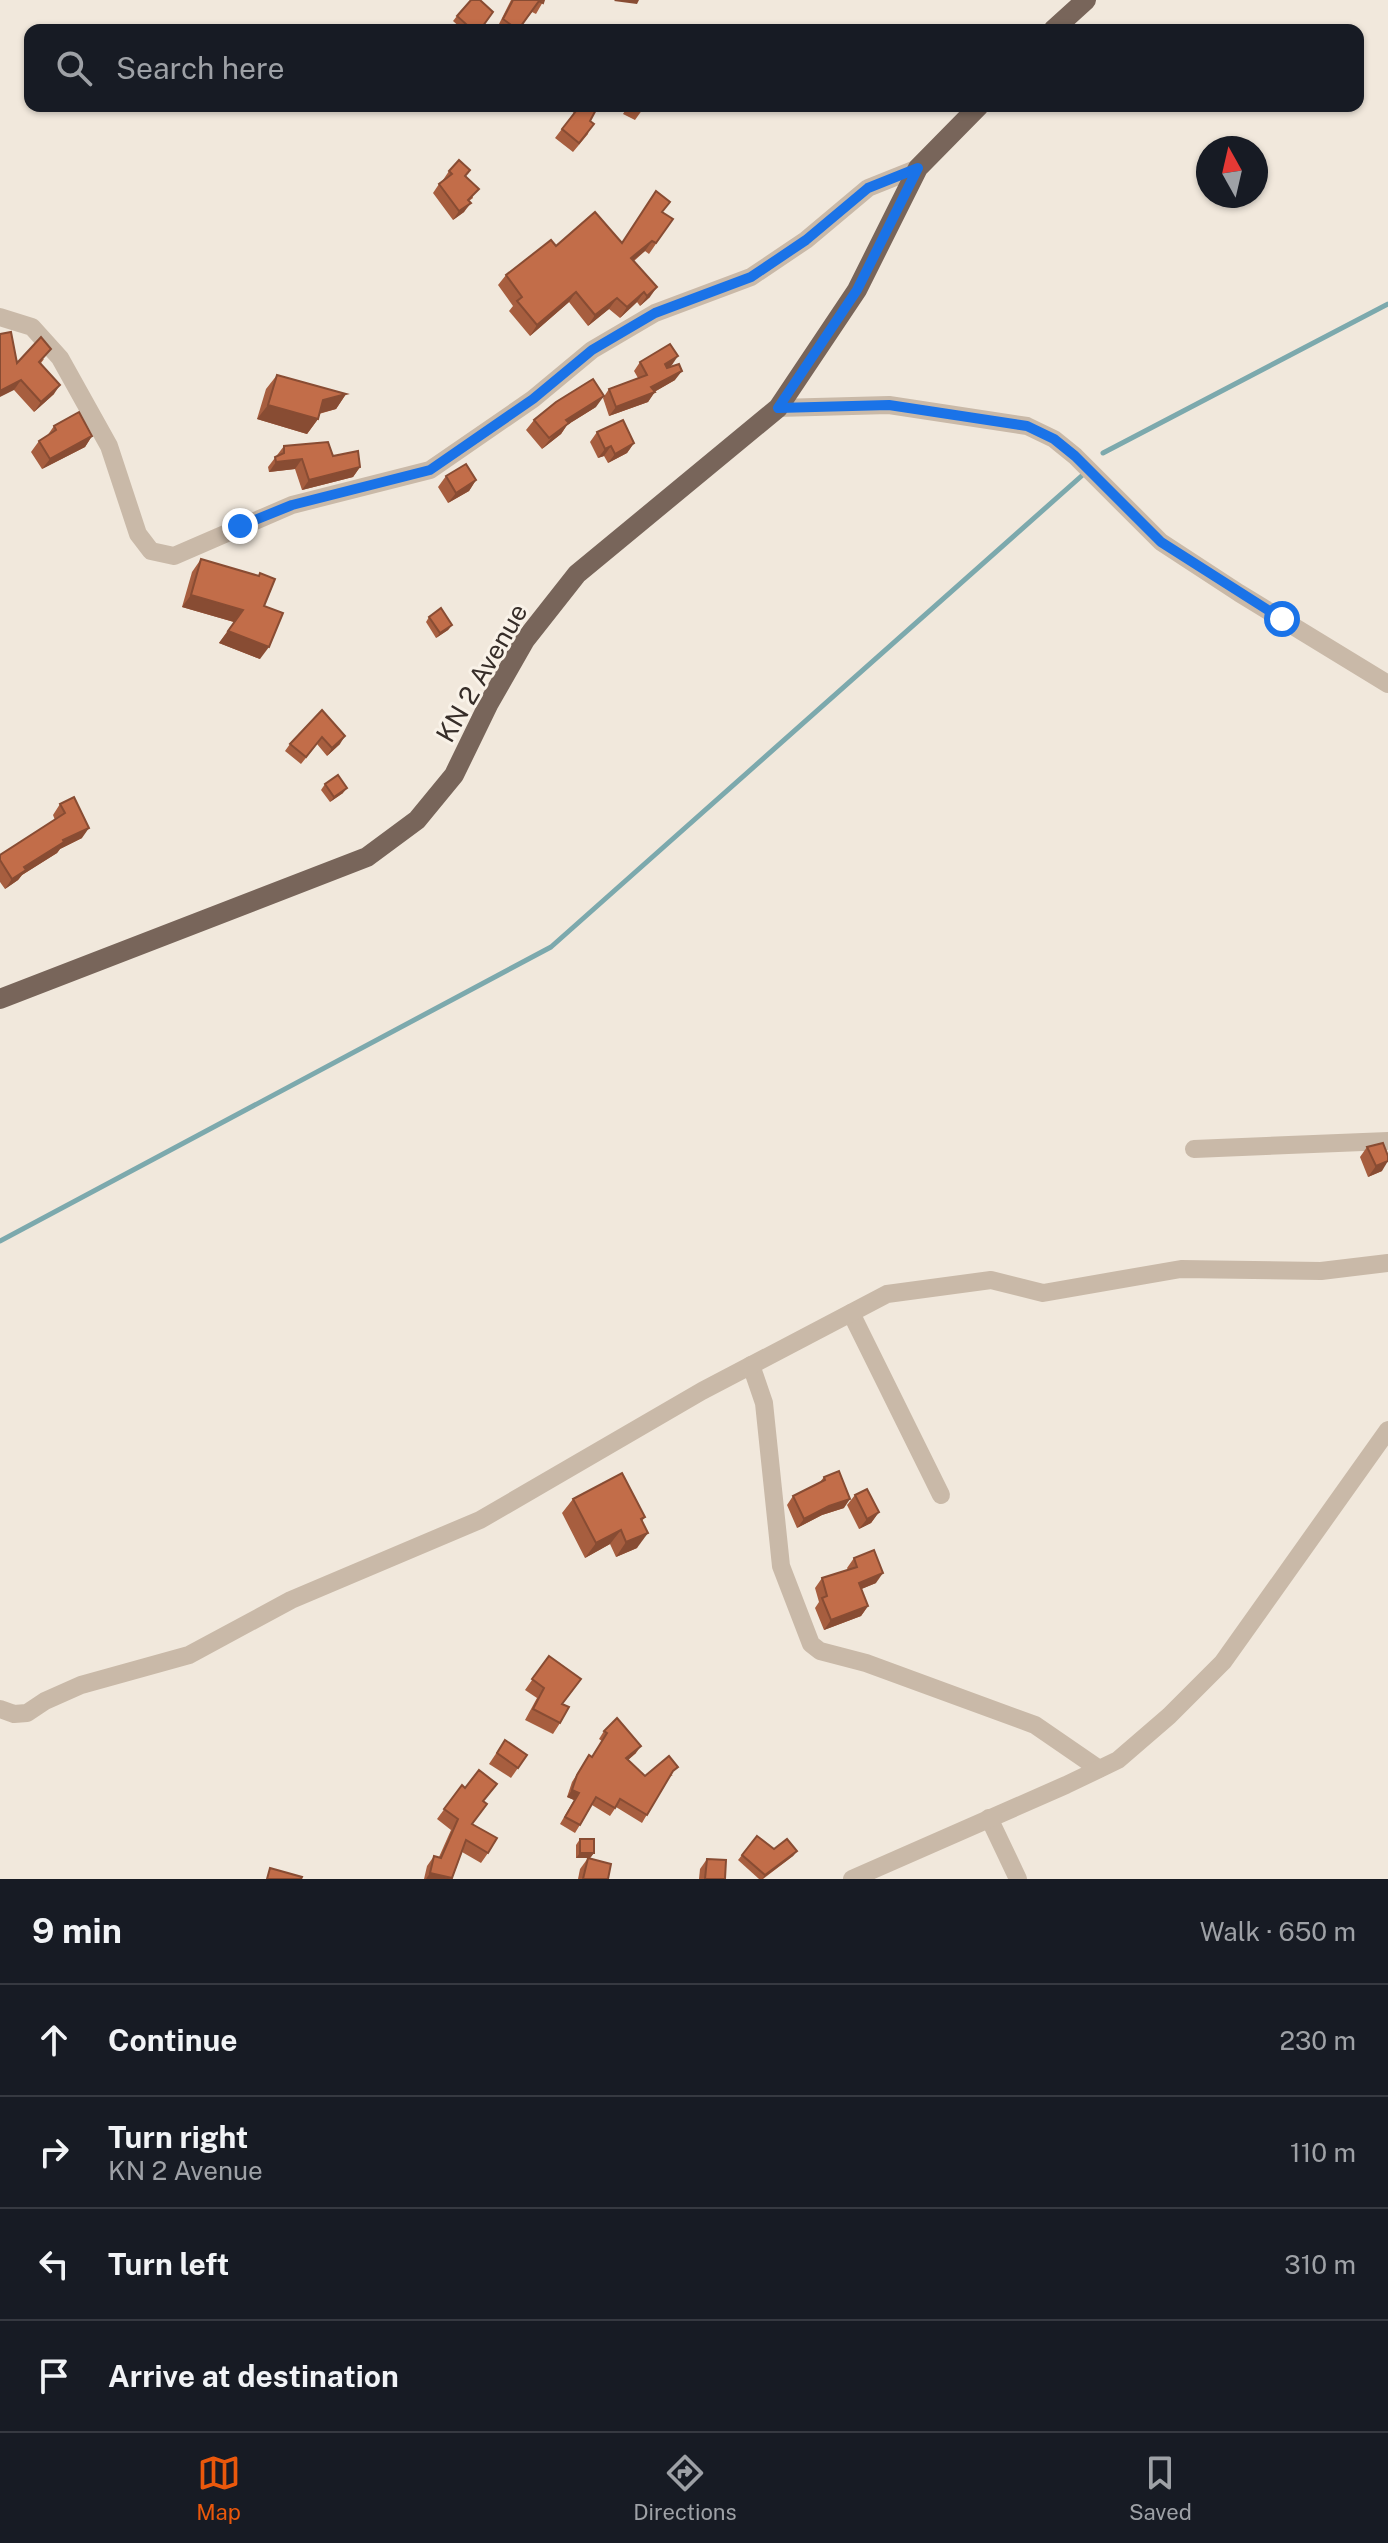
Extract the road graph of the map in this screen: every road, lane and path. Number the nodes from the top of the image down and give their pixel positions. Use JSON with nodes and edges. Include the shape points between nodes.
{"nodes":[{"id":1,"x":1086,"y":0,"type":"edge"},
{"id":2,"x":1060,"y":24,"type":"edge"},
{"id":3,"x":973,"y":112,"type":"edge"},
{"id":4,"x":918,"y":168,"type":"junction"},
{"id":5,"x":0,"y":317,"type":"edge"},
{"id":6,"x":778,"y":408,"type":"junction"},
{"id":7,"x":1388,"y":684,"type":"edge"},
{"id":8,"x":0,"y":999,"type":"edge"},
{"id":9,"x":1388,"y":1141,"type":"edge"},
{"id":10,"x":1194,"y":1149,"type":"dead end"},
{"id":11,"x":1388,"y":1263,"type":"edge"},
{"id":12,"x":851,"y":1313,"type":"junction"},
{"id":13,"x":751,"y":1365,"type":"junction"},
{"id":14,"x":1388,"y":1430,"type":"edge"},
{"id":15,"x":941,"y":1495,"type":"dead end"},
{"id":16,"x":0,"y":1709,"type":"edge"},
{"id":17,"x":1099,"y":1769,"type":"junction"},
{"id":18,"x":989,"y":1818,"type":"junction"},
{"id":19,"x":852,"y":1879,"type":"edge"},
{"id":20,"x":1018,"y":1879,"type":"edge"}],
"edges":[{"from":1,"to":2,"type":"main road"},
{"from":3,"to":4,"type":"main road","name":"KN 2 Avenue"},
{"from":4,"to":5,"type":"street","via":[[868,188],[751,277],[655,313],[592,350],[533,399],[430,470],[292,505],[174,556],[151,551],[138,534],[109,446],[60,358],[32,327]]},
{"from":4,"to":6,"type":"main road","name":"KN 2 Avenue","via":[[857,290]]},
{"from":6,"to":7,"type":"street","via":[[889,405],[1027,426],[1075,456],[1161,542]]},
{"from":6,"to":8,"type":"main road","name":"KN 2 Avenue","via":[[577,574],[525,640],[454,775],[409,826],[367,857]]},
{"from":9,"to":10,"type":"street"},
{"from":11,"to":12,"type":"street","via":[[1321,1271],[1181,1269],[1043,1293],[991,1280],[887,1294]]},
{"from":12,"to":13,"type":"street"},
{"from":12,"to":15,"type":"street"},
{"from":13,"to":16,"type":"street","via":[[480,1520],[291,1600],[189,1655],[81,1685],[27,1713]]},
{"from":13,"to":17,"type":"street","via":[[764,1403],[781,1566],[811,1644],[1035,1725]]},
{"from":14,"to":17,"type":"street","via":[[1223,1662],[1169,1716],[1118,1760]]},
{"from":17,"to":18,"type":"street"},
{"from":18,"to":19,"type":"street"},
{"from":18,"to":20,"type":"street"}]}
